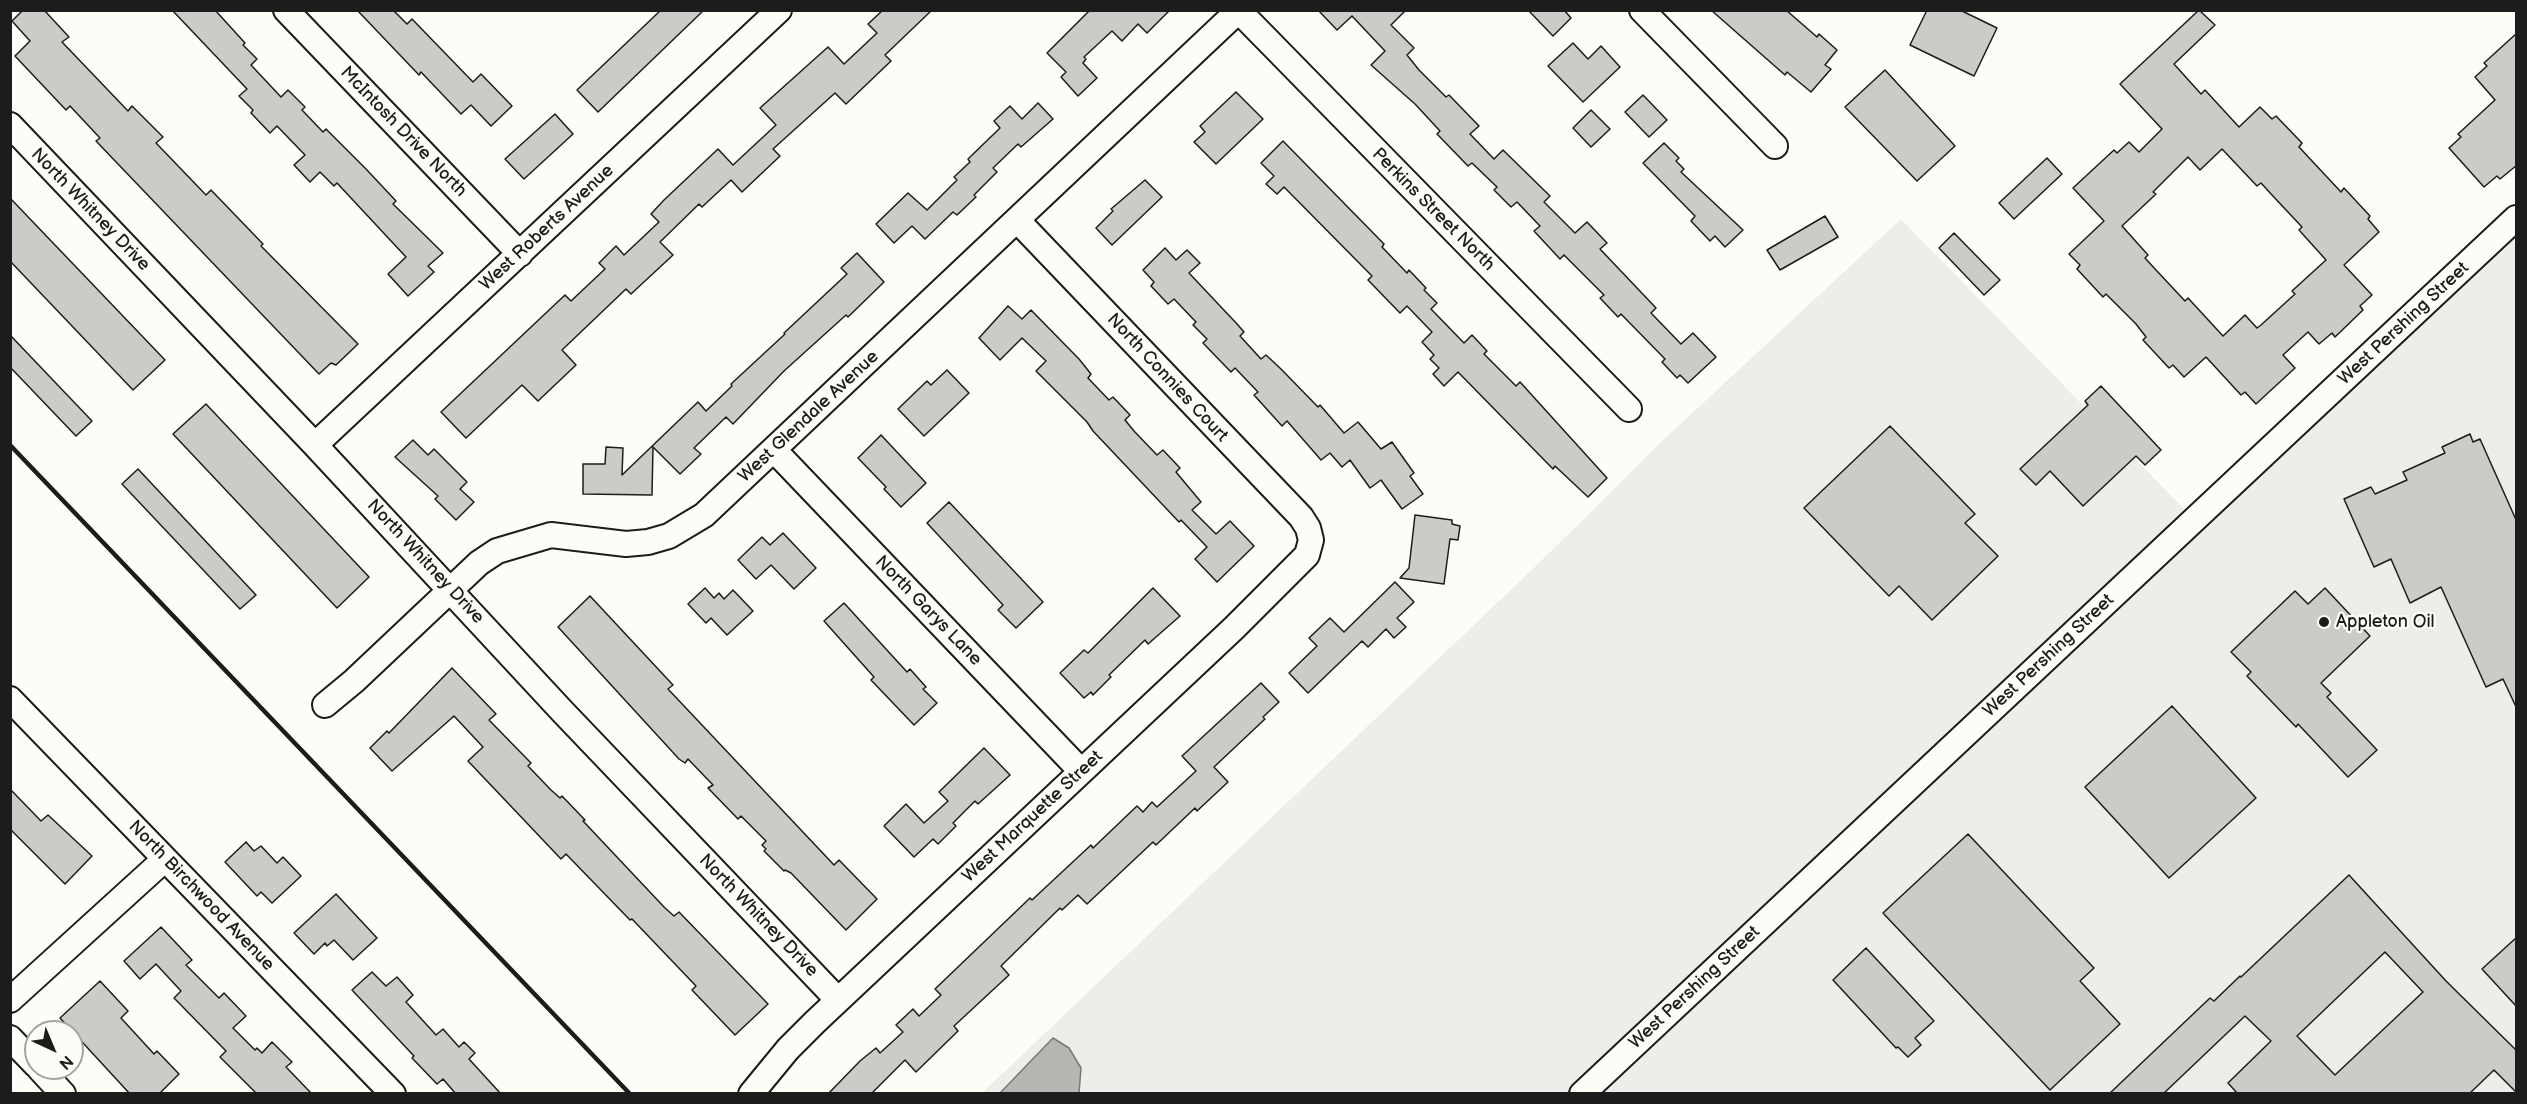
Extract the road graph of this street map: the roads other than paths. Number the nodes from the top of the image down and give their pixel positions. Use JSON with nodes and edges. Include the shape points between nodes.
{"nodes":[{"id":1,"x":286,"y":10,"type":"edge"},
{"id":2,"x":779,"y":10,"type":"edge"},
{"id":3,"x":1642,"y":10,"type":"edge"},
{"id":4,"x":1238,"y":11,"type":"edge"},
{"id":5,"x":10,"y":125,"type":"edge"},
{"id":6,"x":1775,"y":146,"type":"dead end"},
{"id":7,"x":2517,"y":218,"type":"edge"},
{"id":8,"x":1017,"y":220,"type":"junction"},
{"id":9,"x":520,"y":254,"type":"junction"},
{"id":10,"x":1629,"y":410,"type":"dead end"},
{"id":11,"x":315,"y":445,"type":"junction"},
{"id":12,"x":774,"y":450,"type":"junction"},
{"id":13,"x":1311,"y":540,"type":"joint"},
{"id":14,"x":450,"y":590,"type":"junction"},
{"id":15,"x":10,"y":699,"type":"edge"},
{"id":16,"x":325,"y":705,"type":"dead end"},
{"id":17,"x":1081,"y":771,"type":"junction"},
{"id":18,"x":165,"y":859,"type":"junction"},
{"id":19,"x":10,"y":1000,"type":"edge"},
{"id":20,"x":838,"y":1000,"type":"junction"},
{"id":21,"x":10,"y":1038,"type":"edge"},
{"id":22,"x":24,"y":1052,"type":"edge"},
{"id":23,"x":50,"y":1080,"type":"edge"},
{"id":24,"x":63,"y":1094,"type":"edge"},
{"id":25,"x":393,"y":1094,"type":"edge"},
{"id":26,"x":751,"y":1094,"type":"edge"},
{"id":27,"x":1581,"y":1094,"type":"edge"}],
"edges":[{"from":1,"to":9,"type":"street","name":"McIntosh Drive North"},
{"from":2,"to":9,"type":"street","name":"West Roberts Avenue"},
{"from":3,"to":6,"type":"street"},
{"from":4,"to":8,"type":"street","name":"West Glendale Avenue"},
{"from":4,"to":10,"type":"street","name":"Perkins Street North"},
{"from":5,"to":11,"type":"street","name":"North Whitney Drive"},
{"from":7,"to":27,"type":"street","name":"West Pershing Street"},
{"from":8,"to":12,"type":"street","name":"West Glendale Avenue"},
{"from":8,"to":13,"type":"street","name":"North Connies Court","via":[[1300,517]]},
{"from":9,"to":11,"type":"street","name":"West Roberts Avenue"},
{"from":11,"to":14,"type":"street","name":"North Whitney Drive"},
{"from":12,"to":14,"type":"street","name":"West Glendale Avenue","via":[[704,515],[669,536],[626,544],[551,535],[497,551]]},
{"from":12,"to":17,"type":"street","name":"North Garys Lane"},
{"from":13,"to":17,"type":"street","name":"West Marquette Street","via":[[1307,555],[1295,569]]},
{"from":14,"to":16,"type":"street","name":"West Glendale Avenue"},
{"from":14,"to":20,"type":"street","name":"North Whitney Drive"},
{"from":15,"to":18,"type":"street","name":"North Birchwood Avenue"},
{"from":17,"to":20,"type":"street","name":"West Marquette Street"},
{"from":18,"to":19,"type":"street"},
{"from":18,"to":25,"type":"street","name":"North Birchwood Avenue"},
{"from":20,"to":26,"type":"street","name":"West Marquette Street","via":[[788,1049]]},
{"from":21,"to":22,"type":"street"},
{"from":23,"to":24,"type":"street"}]}
